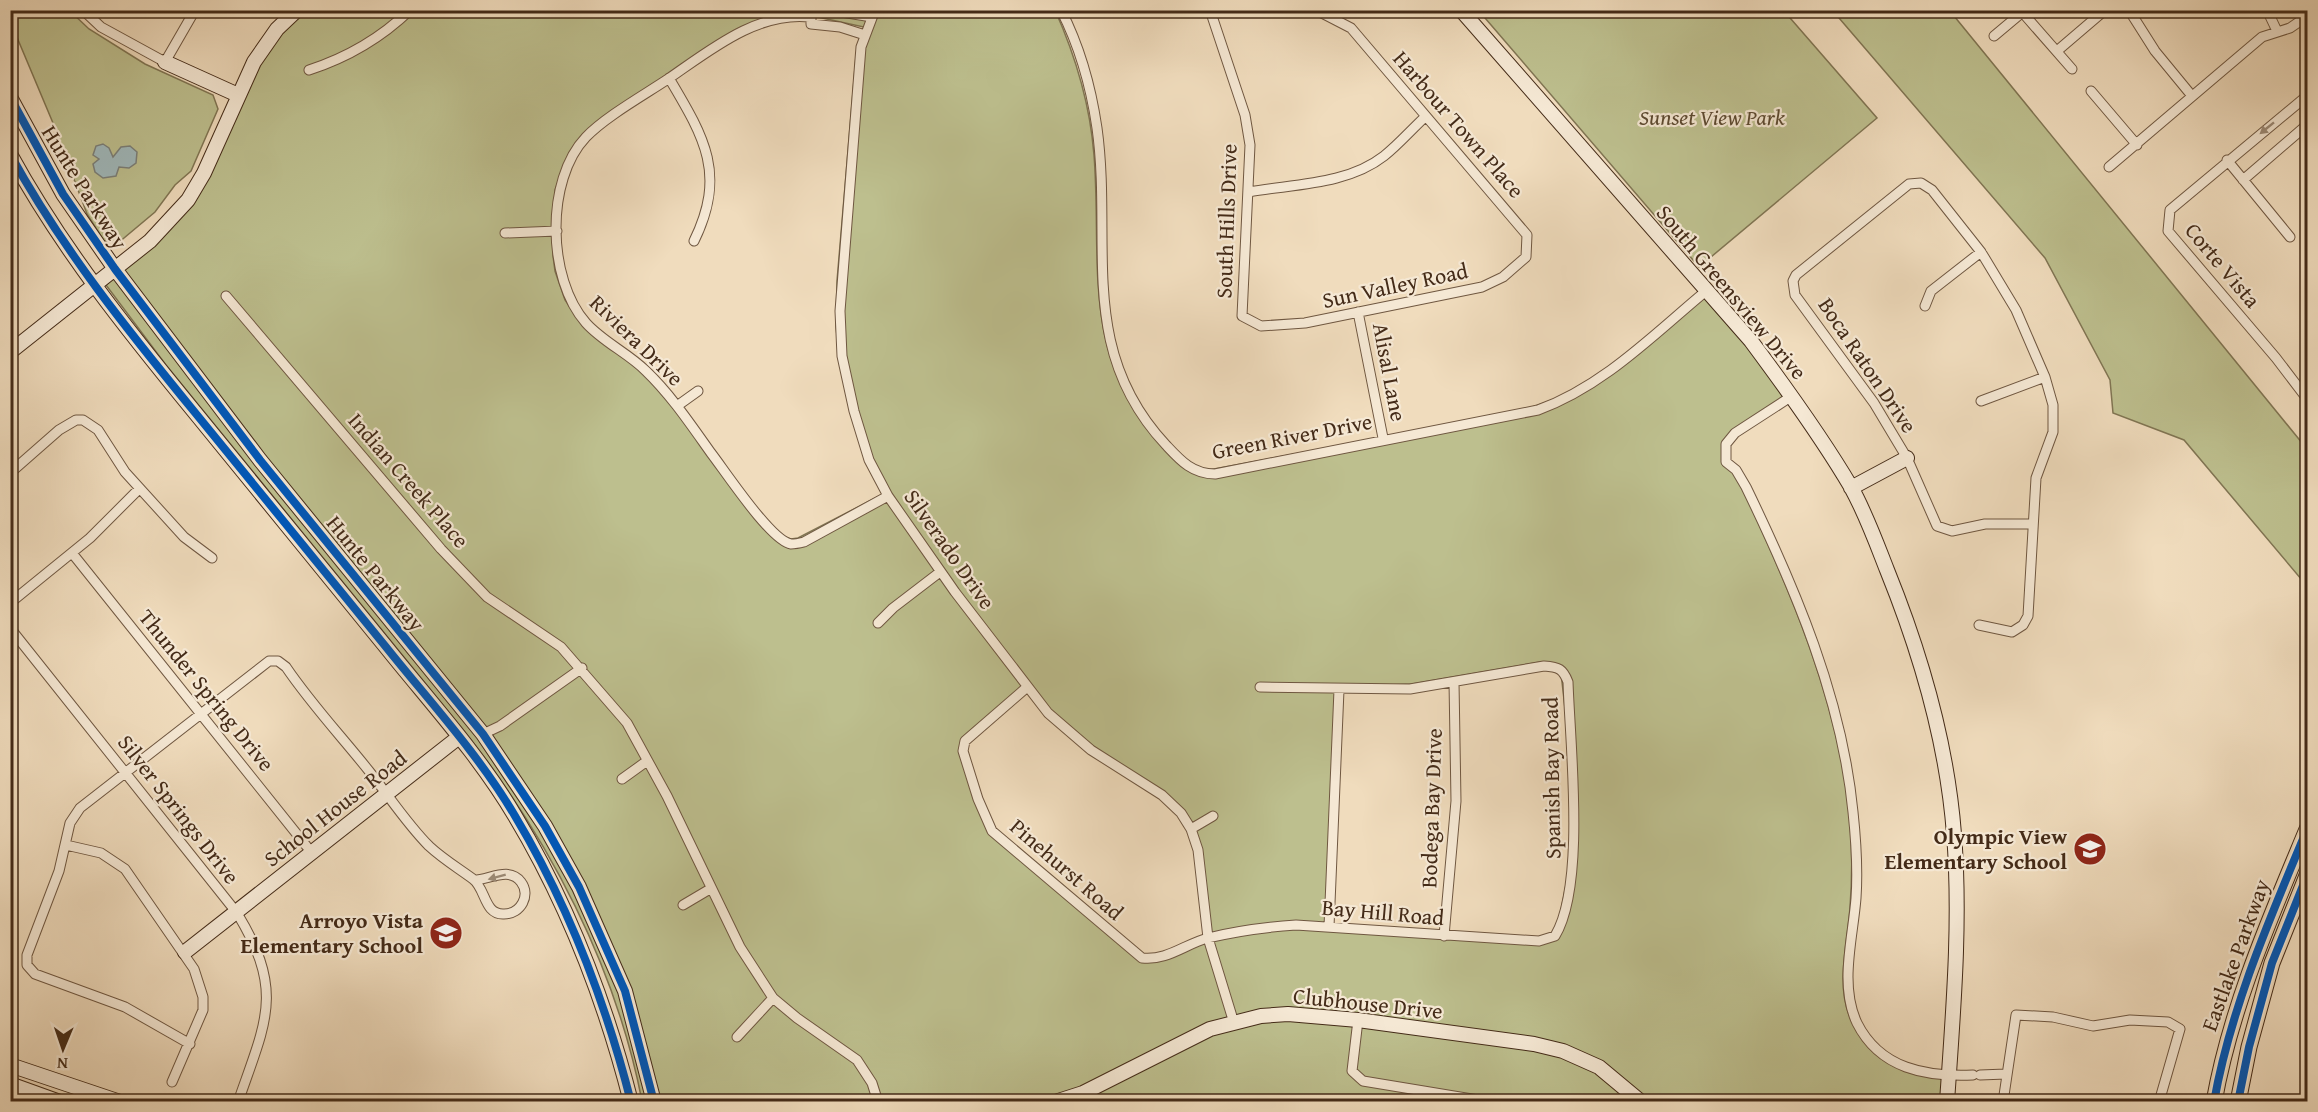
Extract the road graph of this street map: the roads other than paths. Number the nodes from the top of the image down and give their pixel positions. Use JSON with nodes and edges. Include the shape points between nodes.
{"nodes":[{"id":1,"x":83,"y":10,"type":"edge"},
{"id":2,"x":195,"y":10,"type":"edge"},
{"id":3,"x":297,"y":10,"type":"edge"},
{"id":4,"x":411,"y":10,"type":"edge"},
{"id":5,"x":829,"y":10,"type":"edge"},
{"id":6,"x":1061,"y":10,"type":"edge"},
{"id":7,"x":1210,"y":10,"type":"edge"},
{"id":8,"x":1461,"y":10,"type":"edge"},
{"id":9,"x":2105,"y":10,"type":"edge"},
{"id":10,"x":2128,"y":10,"type":"edge"},
{"id":11,"x":2267,"y":10,"type":"edge"},
{"id":12,"x":1320,"y":12,"type":"edge"},
{"id":13,"x":2024,"y":12,"type":"edge"},
{"id":14,"x":811,"y":14,"type":"edge"},
{"id":15,"x":874,"y":14,"type":"edge"},
{"id":16,"x":2306,"y":17,"type":"edge"},
{"id":17,"x":2277,"y":31,"type":"junction"},
{"id":18,"x":865,"y":35,"type":"junction"},
{"id":19,"x":1994,"y":36,"type":"dead end"},
{"id":20,"x":2057,"y":51,"type":"junction"},
{"id":21,"x":165,"y":62,"type":"junction"},
{"id":22,"x":2073,"y":69,"type":"dead end"},
{"id":23,"x":309,"y":70,"type":"dead end"},
{"id":24,"x":669,"y":78,"type":"junction"},
{"id":25,"x":2091,"y":91,"type":"dead end"},
{"id":26,"x":238,"y":95,"type":"junction"},
{"id":27,"x":2307,"y":95,"type":"edge"},
{"id":28,"x":2192,"y":96,"type":"junction"},
{"id":29,"x":10,"y":98,"type":"edge"},
{"id":30,"x":1425,"y":117,"type":"junction"},
{"id":31,"x":2307,"y":124,"type":"edge"},
{"id":32,"x":2137,"y":145,"type":"junction"},
{"id":33,"x":10,"y":154,"type":"edge"},
{"id":34,"x":2227,"y":160,"type":"junction"},
{"id":35,"x":2109,"y":167,"type":"dead end"},
{"id":36,"x":2243,"y":180,"type":"junction"},
{"id":37,"x":1249,"y":192,"type":"junction"},
{"id":38,"x":557,"y":231,"type":"junction"},
{"id":39,"x":505,"y":233,"type":"dead end"},
{"id":40,"x":2290,"y":237,"type":"dead end"},
{"id":41,"x":694,"y":241,"type":"dead end"},
{"id":42,"x":1527,"y":248,"type":"joint"},
{"id":43,"x":1981,"y":252,"type":"junction"},
{"id":44,"x":115,"y":269,"type":"junction"},
{"id":45,"x":94,"y":285,"type":"junction"},
{"id":46,"x":1706,"y":291,"type":"junction"},
{"id":47,"x":226,"y":296,"type":"dead end"},
{"id":48,"x":1925,"y":306,"type":"dead end"},
{"id":49,"x":1358,"y":312,"type":"junction"},
{"id":50,"x":1254,"y":324,"type":"joint"},
{"id":51,"x":10,"y":352,"type":"edge"},
{"id":52,"x":2045,"y":377,"type":"junction"},
{"id":53,"x":698,"y":391,"type":"dead end"},
{"id":54,"x":1792,"y":396,"type":"junction"},
{"id":55,"x":2307,"y":400,"type":"edge"},
{"id":56,"x":1981,"y":401,"type":"dead end"},
{"id":57,"x":677,"y":406,"type":"junction"},
{"id":58,"x":1383,"y":438,"type":"junction"},
{"id":59,"x":1907,"y":458,"type":"junction"},
{"id":60,"x":10,"y":473,"type":"edge"},
{"id":61,"x":1851,"y":488,"type":"junction"},
{"id":62,"x":139,"y":489,"type":"junction"},
{"id":63,"x":888,"y":496,"type":"junction"},
{"id":64,"x":2033,"y":524,"type":"junction"},
{"id":65,"x":72,"y":553,"type":"junction"},
{"id":66,"x":212,"y":558,"type":"dead end"},
{"id":67,"x":940,"y":572,"type":"junction"},
{"id":68,"x":10,"y":603,"type":"edge"},
{"id":69,"x":878,"y":623,"type":"dead end"},
{"id":70,"x":1979,"y":625,"type":"dead end"},
{"id":71,"x":10,"y":628,"type":"edge"},
{"id":72,"x":582,"y":668,"type":"junction"},
{"id":73,"x":1454,"y":682,"type":"junction"},
{"id":74,"x":1260,"y":687,"type":"dead end"},
{"id":75,"x":1026,"y":688,"type":"junction"},
{"id":76,"x":1339,"y":690,"type":"junction"},
{"id":77,"x":201,"y":712,"type":"junction"},
{"id":78,"x":483,"y":734,"type":"junction"},
{"id":79,"x":459,"y":737,"type":"junction"},
{"id":80,"x":647,"y":760,"type":"junction"},
{"id":81,"x":126,"y":772,"type":"junction"},
{"id":82,"x":622,"y":779,"type":"dead end"},
{"id":83,"x":387,"y":793,"type":"junction"},
{"id":84,"x":1213,"y":816,"type":"dead end"},
{"id":85,"x":2307,"y":827,"type":"edge"},
{"id":86,"x":1191,"y":829,"type":"junction"},
{"id":87,"x":66,"y":845,"type":"junction"},
{"id":88,"x":312,"y":853,"type":"junction"},
{"id":89,"x":2307,"y":873,"type":"edge"},
{"id":90,"x":474,"y":880,"type":"junction"},
{"id":91,"x":710,"y":889,"type":"junction"},
{"id":92,"x":683,"y":905,"type":"dead end"},
{"id":93,"x":237,"y":913,"type":"junction"},
{"id":94,"x":1329,"y":927,"type":"junction"},
{"id":95,"x":1444,"y":936,"type":"junction"},
{"id":96,"x":1555,"y":936,"type":"joint"},
{"id":97,"x":1208,"y":938,"type":"junction"},
{"id":98,"x":185,"y":952,"type":"junction"},
{"id":99,"x":773,"y":998,"type":"junction"},
{"id":100,"x":1358,"y":1020,"type":"junction"},
{"id":101,"x":1234,"y":1023,"type":"junction"},
{"id":102,"x":736,"y":1037,"type":"dead end"},
{"id":103,"x":190,"y":1044,"type":"junction"},
{"id":104,"x":10,"y":1065,"type":"edge"},
{"id":105,"x":2006,"y":1074,"type":"junction"},
{"id":106,"x":1949,"y":1076,"type":"junction"},
{"id":107,"x":172,"y":1082,"type":"dead end"},
{"id":108,"x":10,"y":1084,"type":"edge"},
{"id":109,"x":60,"y":1101,"type":"edge"},
{"id":110,"x":120,"y":1101,"type":"edge"},
{"id":111,"x":238,"y":1101,"type":"edge"},
{"id":112,"x":631,"y":1101,"type":"edge"},
{"id":113,"x":654,"y":1101,"type":"edge"},
{"id":114,"x":878,"y":1101,"type":"edge"},
{"id":115,"x":1055,"y":1101,"type":"edge"},
{"id":116,"x":1490,"y":1101,"type":"edge"},
{"id":117,"x":1641,"y":1101,"type":"edge"},
{"id":118,"x":1947,"y":1101,"type":"edge"},
{"id":119,"x":2002,"y":1101,"type":"edge"},
{"id":120,"x":2159,"y":1101,"type":"edge"},
{"id":121,"x":2214,"y":1101,"type":"edge"},
{"id":122,"x":2238,"y":1101,"type":"edge"}],
"edges":[{"from":1,"to":21,"type":"street","via":[[102,27]]},
{"from":2,"to":21,"type":"street"},
{"from":3,"to":26,"type":"street","via":[[277,29],[254,62]]},
{"from":4,"to":23,"type":"street","via":[[390,30],[325,66]]},
{"from":5,"to":15,"type":"street"},
{"from":6,"to":58,"type":"street","name":"Green River Drive","via":[[1082,59],[1097,129],[1101,284],[1112,348],[1127,393],[1150,427],[1186,465],[1208,474]]},
{"from":7,"to":37,"type":"street","name":"South Hills Drive","via":[[1247,124]]},
{"from":8,"to":46,"type":"street","name":"South Greensview Drive"},
{"from":9,"to":20,"type":"street"},
{"from":10,"to":28,"type":"street"},
{"from":11,"to":17,"type":"street"},
{"from":12,"to":30,"type":"street","name":"Harbour Town Place","via":[[1351,28]]},
{"from":13,"to":19,"type":"street"},
{"from":13,"to":20,"type":"street"},
{"from":14,"to":18,"type":"street","via":[[811,24]]},
{"from":14,"to":24,"type":"street","name":"Riviera Drive","via":[[754,26]]},
{"from":15,"to":18,"type":"street","name":"Silverado Drive"},
{"from":16,"to":17,"type":"street"},
{"from":17,"to":28,"type":"street","via":[[2262,37]]},
{"from":18,"to":63,"type":"street","name":"Silverado Drive","via":[[840,337],[863,442]]},
{"from":20,"to":22,"type":"street"},
{"from":21,"to":26,"type":"street"},
{"from":24,"to":38,"type":"street","name":"Riviera Drive","via":[[586,137],[563,176]]},
{"from":24,"to":41,"type":"street","via":[[700,130],[710,166],[707,211]]},
{"from":25,"to":32,"type":"street"},
{"from":26,"to":44,"type":"street","via":[[188,200],[150,241]]},
{"from":27,"to":34,"type":"street","name":"Corte Vista","one_way":true},
{"from":28,"to":32,"type":"street"},
{"from":29,"to":44,"type":"street","name":"Hunte Parkway","via":[[63,194]]},
{"from":30,"to":37,"type":"street","via":[[1383,156],[1356,170],[1330,179]]},
{"from":30,"to":42,"type":"street","name":"Harbour Town Place","via":[[1514,218],[1527,235]]},
{"from":31,"to":36,"type":"street"},
{"from":32,"to":35,"type":"street"},
{"from":33,"to":45,"type":"street","name":"Hunte Parkway","via":[[38,205]]},
{"from":34,"to":36,"type":"street"},
{"from":34,"to":55,"type":"street","name":"Corte Vista","via":[[2169,210],[2168,231]]},
{"from":36,"to":40,"type":"street"},
{"from":37,"to":50,"type":"street","name":"South Hills Drive","via":[[1242,316]]},
{"from":38,"to":39,"type":"street"},
{"from":38,"to":57,"type":"street","name":"Riviera Drive","via":[[560,271],[578,312],[587,325],[646,371]]},
{"from":42,"to":49,"type":"street","name":"Sun Valley Road","via":[[1526,257],[1503,277],[1482,287]]},
{"from":43,"to":48,"type":"street","via":[[1931,291]]},
{"from":43,"to":52,"type":"street","via":[[2016,310]]},
{"from":43,"to":59,"type":"street","name":"Boca Raton Drive","via":[[1932,190],[1915,183],[1899,189],[1793,281],[1795,295],[1874,403]]},
{"from":44,"to":45,"type":"street"},
{"from":44,"to":78,"type":"street","name":"Hunte Parkway","via":[[260,460]]},
{"from":45,"to":51,"type":"street"},
{"from":45,"to":79,"type":"street","name":"Hunte Parkway","via":[[131,337]]},
{"from":46,"to":54,"type":"street","name":"South Greensview Drive"},
{"from":46,"to":58,"type":"street","name":"Green River Drive","via":[[1602,377],[1570,397],[1524,414]]},
{"from":47,"to":72,"type":"street","name":"Indian Creek Place","via":[[441,549],[487,597],[561,647]]},
{"from":49,"to":50,"type":"street","name":"Sun Valley Road","via":[[1305,323]]},
{"from":49,"to":58,"type":"street","name":"Alisal Lane"},
{"from":52,"to":56,"type":"street"},
{"from":52,"to":64,"type":"street","via":[[2053,405],[2053,432],[2036,478]]},
{"from":53,"to":57,"type":"street"},
{"from":54,"to":61,"type":"street","name":"South Greensview Drive"},
{"from":54,"to":106,"type":"street","via":[[1735,433],[1726,444],[1726,462],[1746,486],[1802,612],[1840,735],[1857,853],[1848,986],[1855,1018],[1874,1047],[1890,1059],[1921,1073]]},
{"from":57,"to":63,"type":"street","name":"Riviera Drive","via":[[759,517],[778,538],[790,544],[804,542]]},
{"from":59,"to":61,"type":"street"},
{"from":59,"to":64,"type":"street","name":"Boca Raton Drive","via":[[1941,529]]},
{"from":60,"to":62,"type":"street","via":[[59,430],[83,420],[98,430]]},
{"from":61,"to":106,"type":"street","name":"South Greensview Drive","via":[[1910,628],[1939,736],[1956,869]]},
{"from":62,"to":65,"type":"street"},
{"from":62,"to":66,"type":"street","via":[[184,537]]},
{"from":63,"to":67,"type":"street","name":"Silverado Drive"},
{"from":64,"to":70,"type":"street","via":[[2028,615],[2023,626],[2012,632]]},
{"from":65,"to":68,"type":"street"},
{"from":65,"to":77,"type":"street","name":"Thunder Spring Drive"},
{"from":67,"to":69,"type":"street"},
{"from":67,"to":75,"type":"street","name":"Silverado Drive"},
{"from":71,"to":81,"type":"street","name":"Silver Springs Drive"},
{"from":72,"to":78,"type":"street"},
{"from":72,"to":80,"type":"street","name":"Indian Creek Place","via":[[627,723]]},
{"from":73,"to":76,"type":"street","name":"Spanish Bay Road","via":[[1410,689]]},
{"from":73,"to":95,"type":"street","name":"Bodega Bay Drive","via":[[1456,801]]},
{"from":73,"to":96,"type":"street","name":"Spanish Bay Road","via":[[1544,666],[1564,671],[1568,682],[1574,859],[1564,921]]},
{"from":74,"to":76,"type":"street","name":"Spanish Bay Road"},
{"from":75,"to":86,"type":"street","name":"Silverado Drive","via":[[1091,750],[1162,795]]},
{"from":75,"to":97,"type":"street","name":"Pinehurst Road","via":[[965,741],[963,751],[992,831],[1142,958],[1156,960]]},
{"from":76,"to":94,"type":"street"},
{"from":77,"to":81,"type":"street"},
{"from":77,"to":83,"type":"street","via":[[269,661],[278,661]]},
{"from":77,"to":88,"type":"street","name":"Thunder Spring Drive"},
{"from":78,"to":113,"type":"street","name":"Hunte Parkway","via":[[545,826],[604,940],[625,991]]},
{"from":79,"to":83,"type":"street","name":"School House Road"},
{"from":79,"to":112,"type":"street","name":"Hunte Parkway","via":[[513,813],[570,917],[613,1030]]},
{"from":80,"to":82,"type":"street"},
{"from":80,"to":91,"type":"street","name":"Indian Creek Place"},
{"from":81,"to":87,"type":"street","via":[[80,808],[70,823]]},
{"from":81,"to":93,"type":"street","name":"Silver Springs Drive"},
{"from":83,"to":88,"type":"street","name":"School House Road"},
{"from":83,"to":90,"type":"street","via":[[427,844]]},
{"from":84,"to":86,"type":"street"},
{"from":85,"to":121,"type":"main road","name":"Eastlake Parkway","via":[[2257,950]]},
{"from":86,"to":97,"type":"street","name":"Silverado Drive","via":[[1198,850]]},
{"from":87,"to":98,"type":"street","via":[[101,853],[125,868],[159,921]]},
{"from":87,"to":103,"type":"street","via":[[27,955],[27,965],[35,974],[125,1007]]},
{"from":88,"to":93,"type":"street","name":"School House Road"},
{"from":89,"to":122,"type":"main road","name":"Eastlake Parkway","via":[[2272,963],[2248,1047]]},
{"from":90,"to":90,"type":"street","one_way":true,"via":[[493,911],[513,913],[522,904],[525,891],[513,876],[500,874]]},
{"from":91,"to":92,"type":"street"},
{"from":91,"to":99,"type":"street","name":"Indian Creek Place","via":[[740,947]]},
{"from":93,"to":98,"type":"street","name":"School House Road"},
{"from":93,"to":111,"type":"street","name":"Silver Springs Drive","via":[[262,961],[267,988],[262,1033]]},
{"from":94,"to":95,"type":"street","name":"Bay Hill Road"},
{"from":94,"to":97,"type":"street","name":"Bay Hill Road","via":[[1265,927]]},
{"from":95,"to":96,"type":"street","name":"Bay Hill Road","via":[[1539,941]]},
{"from":97,"to":101,"type":"street","name":"Silverado Drive"},
{"from":98,"to":103,"type":"street","via":[[203,997],[199,1023]]},
{"from":99,"to":102,"type":"street"},
{"from":99,"to":114,"type":"street","name":"Indian Creek Place","via":[[856,1060],[872,1083]]},
{"from":100,"to":101,"type":"street","name":"Clubhouse Drive","via":[[1288,1014]]},
{"from":100,"to":116,"type":"street","via":[[1352,1071],[1362,1081]]},
{"from":100,"to":117,"type":"street","name":"Clubhouse Drive","via":[[1563,1051],[1599,1067]]},
{"from":101,"to":115,"type":"street","name":"Clubhouse Drive","via":[[1210,1029],[1083,1093]]},
{"from":103,"to":107,"type":"street"},
{"from":104,"to":110,"type":"street"},
{"from":105,"to":106,"type":"street"},
{"from":105,"to":119,"type":"street"},
{"from":105,"to":120,"type":"street","via":[[2016,1015],[2053,1017],[2093,1026],[2130,1020],[2168,1022],[2180,1029]]},
{"from":106,"to":118,"type":"street","name":"South Greensview Drive"},
{"from":108,"to":109,"type":"street"}]}
